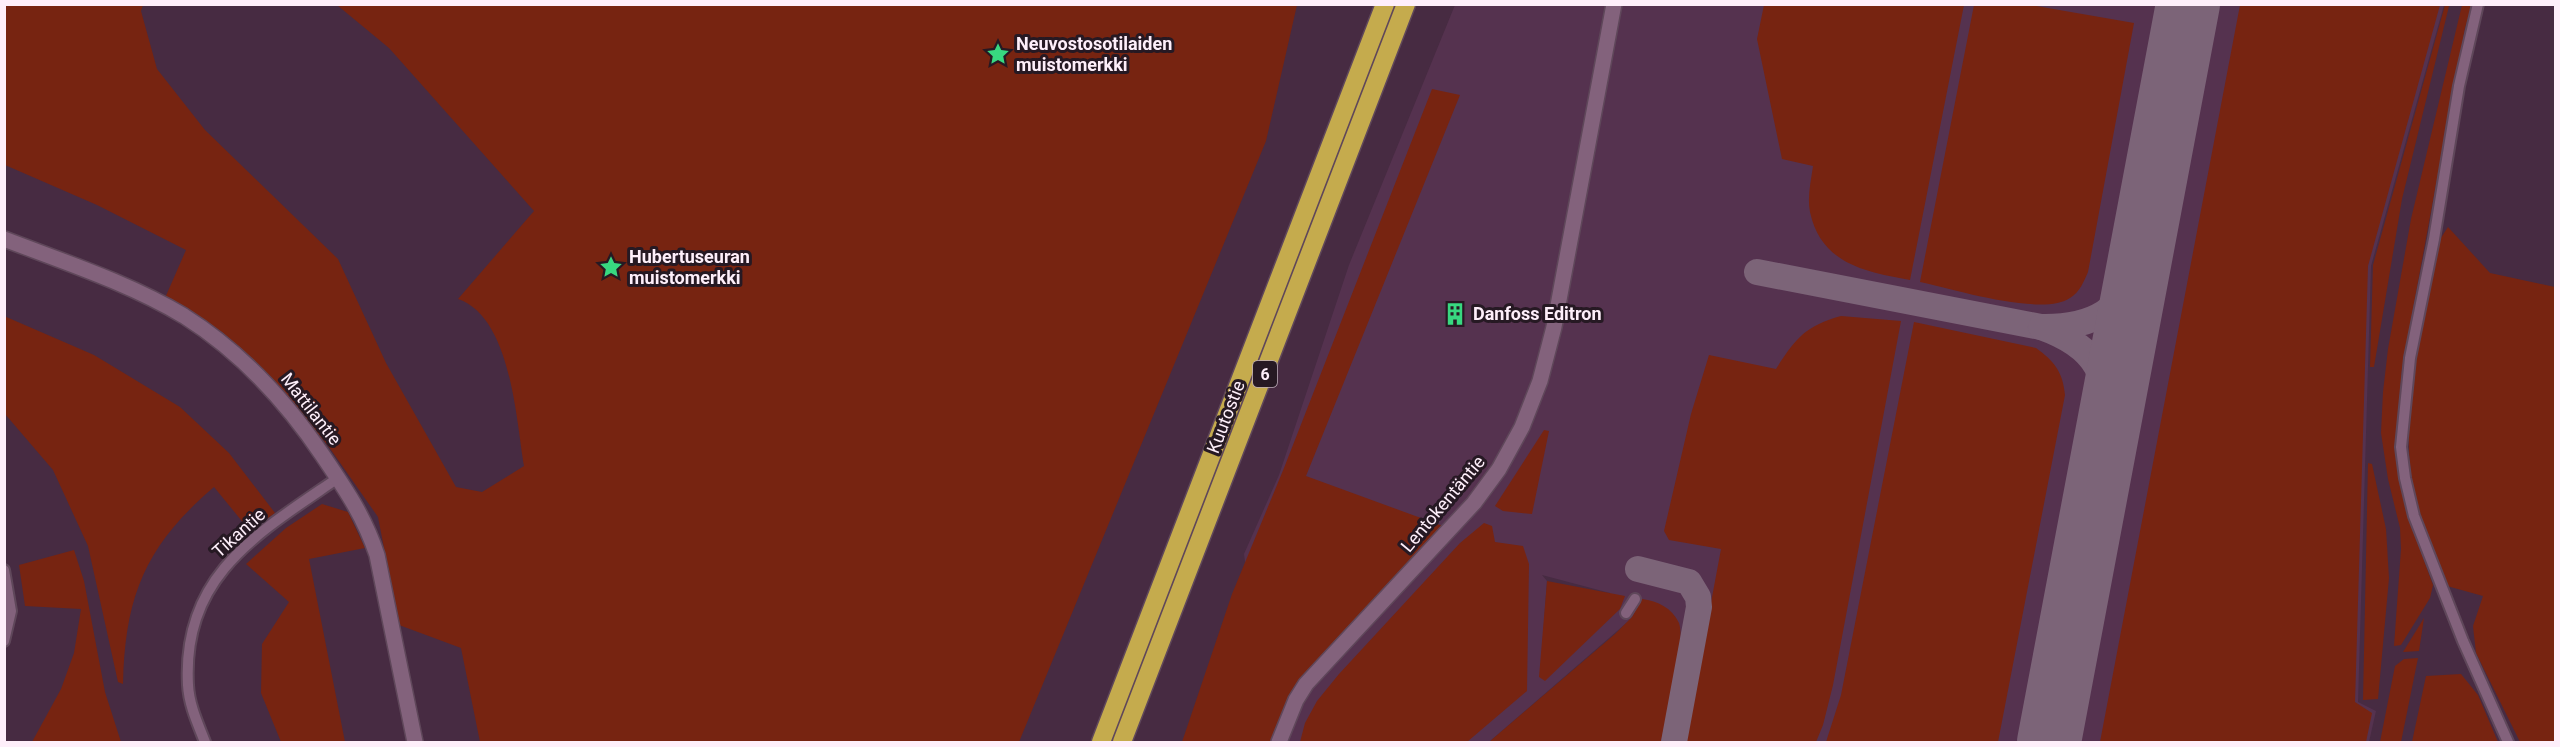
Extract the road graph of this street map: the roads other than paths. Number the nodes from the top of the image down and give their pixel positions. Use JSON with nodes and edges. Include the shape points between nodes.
{"nodes":[{"id":1,"x":1385,"y":4,"type":"edge"},
{"id":2,"x":1406,"y":4,"type":"edge"},
{"id":3,"x":1614,"y":4,"type":"edge"},
{"id":4,"x":2478,"y":4,"type":"edge"},
{"id":5,"x":4,"y":239,"type":"edge"},
{"id":6,"x":338,"y":478,"type":"junction"},
{"id":7,"x":4,"y":570,"type":"edge"},
{"id":8,"x":1635,"y":599,"type":"dead end"},
{"id":9,"x":1626,"y":613,"type":"dead end"},
{"id":10,"x":4,"y":641,"type":"edge"},
{"id":11,"x":205,"y":742,"type":"edge"},
{"id":12,"x":415,"y":742,"type":"edge"},
{"id":13,"x":1101,"y":742,"type":"edge"},
{"id":14,"x":1122,"y":742,"type":"edge"},
{"id":15,"x":1279,"y":742,"type":"edge"},
{"id":16,"x":2508,"y":742,"type":"edge"}],
"edges":[{"from":1,"to":13,"type":"highway","name":"Kuutostie","number":"6"},
{"from":2,"to":14,"type":"highway","name":"Kuutostie","number":"6"},
{"from":3,"to":15,"type":"street","name":"Lentokentäntie","via":[[1554,327],[1540,381],[1522,427],[1474,503],[1306,684]]},
{"from":4,"to":16,"type":"street","via":[[2459,86],[2410,358],[2401,447],[2414,516]]},
{"from":5,"to":6,"type":"street","name":"Mattilantie","via":[[137,293],[182,315],[219,340],[273,389]]},
{"from":6,"to":11,"type":"street","name":"Tikantie","via":[[243,547],[207,592],[195,618],[188,686]]},
{"from":6,"to":12,"type":"street","name":"Mattilantie","via":[[368,527],[377,555]]},
{"from":7,"to":10,"type":"street","via":[[11,611]]},
{"from":8,"to":9,"type":"street"}]}
